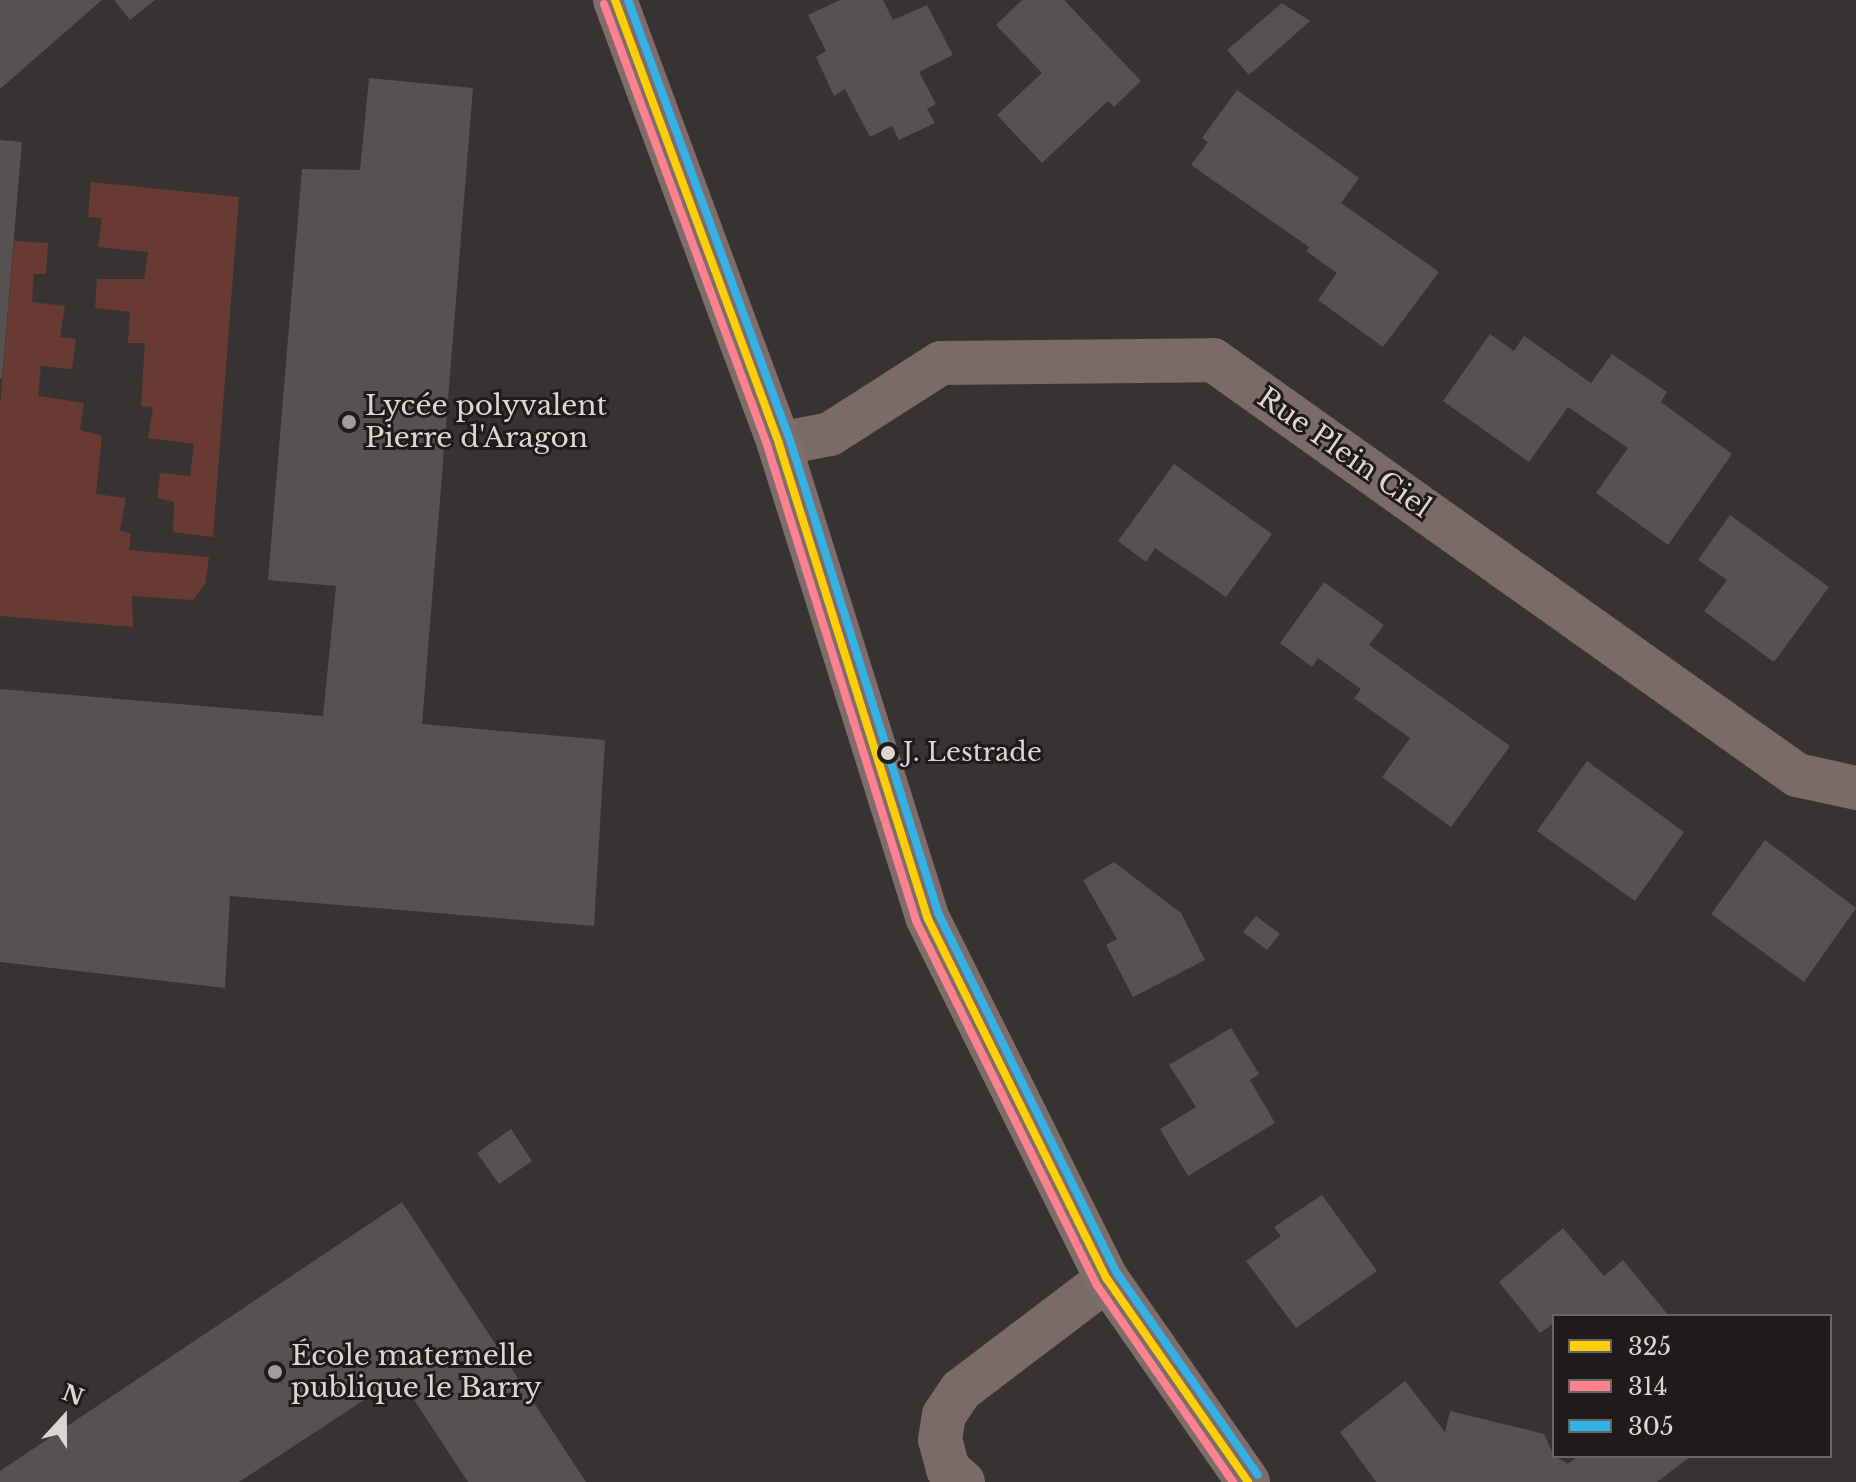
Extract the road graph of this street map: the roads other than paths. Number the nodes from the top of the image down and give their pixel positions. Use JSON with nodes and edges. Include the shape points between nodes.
{"nodes":[{"id":1,"x":615,"y":0,"type":"edge"},
{"id":2,"x":779,"y":444,"type":"junction"},
{"id":3,"x":1856,"y":788,"type":"edge"},
{"id":4,"x":1107,"y":1279,"type":"junction"},
{"id":5,"x":963,"y":1482,"type":"edge"},
{"id":6,"x":1248,"y":1482,"type":"edge"}],
"edges":[{"from":1,"to":2,"type":"main road"},
{"from":2,"to":3,"type":"street","name":"Rue Plein Ciel","via":[[830,434],[941,363],[1213,360],[1797,775]]},
{"from":2,"to":4,"type":"main road","via":[[927,917]]},
{"from":4,"to":5,"type":"street","via":[[961,1390],[944,1415],[940,1440],[948,1469]]},
{"from":4,"to":6,"type":"main road"}]}
